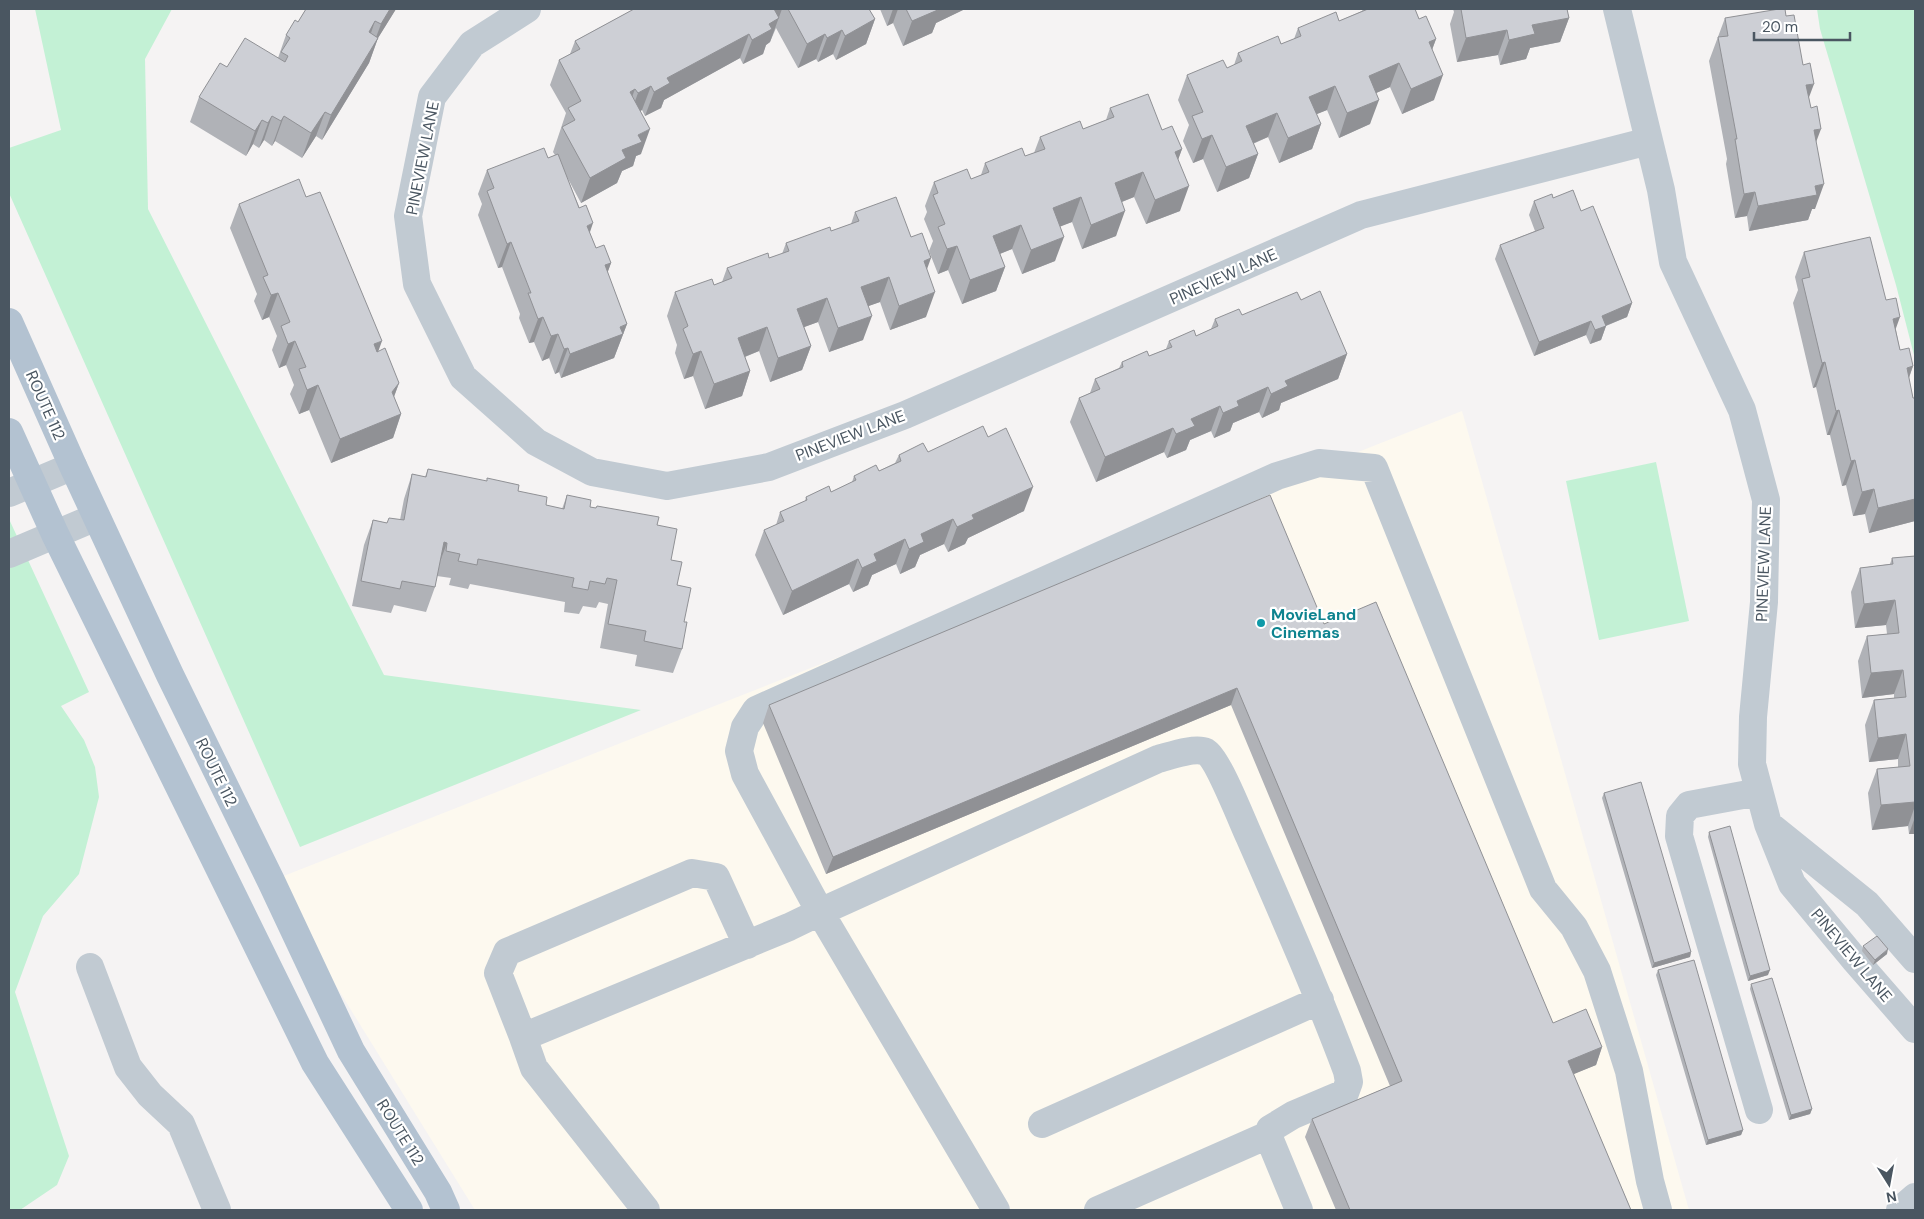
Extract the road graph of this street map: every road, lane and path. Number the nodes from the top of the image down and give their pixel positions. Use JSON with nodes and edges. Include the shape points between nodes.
{"nodes":[{"id":1,"x":527,"y":9,"type":"edge"},
{"id":2,"x":1617,"y":9,"type":"edge"},
{"id":3,"x":1649,"y":141,"type":"junction"},
{"id":4,"x":9,"y":322,"type":"edge"},
{"id":5,"x":9,"y":432,"type":"edge"},
{"id":6,"x":73,"y":466,"type":"junction"},
{"id":7,"x":20,"y":488,"type":"edge"},
{"id":8,"x":96,"y":517,"type":"junction"},
{"id":9,"x":55,"y":534,"type":"junction"},
{"id":10,"x":9,"y":554,"type":"edge"},
{"id":11,"x":1759,"y":792,"type":"junction"},
{"id":12,"x":1768,"y":824,"type":"junction"},
{"id":13,"x":820,"y":912,"type":"junction"},
{"id":14,"x":747,"y":945,"type":"junction"},
{"id":15,"x":1915,"y":959,"type":"edge"},
{"id":16,"x":90,"y":967,"type":"dead end"},
{"id":17,"x":1320,"y":1000,"type":"junction"},
{"id":18,"x":1915,"y":1029,"type":"edge"},
{"id":19,"x":523,"y":1037,"type":"junction"},
{"id":20,"x":1759,"y":1110,"type":"dead end"},
{"id":21,"x":1042,"y":1124,"type":"dead end"},
{"id":22,"x":1268,"y":1135,"type":"junction"},
{"id":23,"x":1915,"y":1197,"type":"edge"},
{"id":24,"x":217,"y":1210,"type":"edge"},
{"id":25,"x":409,"y":1210,"type":"edge"},
{"id":26,"x":446,"y":1210,"type":"edge"},
{"id":27,"x":646,"y":1210,"type":"edge"},
{"id":28,"x":996,"y":1210,"type":"edge"},
{"id":29,"x":1098,"y":1210,"type":"edge"},
{"id":30,"x":1299,"y":1210,"type":"edge"},
{"id":31,"x":1658,"y":1210,"type":"edge"},
{"id":32,"x":1900,"y":1210,"type":"edge"}],
"edges":[{"from":1,"to":3,"type":"street","name":"PINEVIEW LANE","via":[[472,44],[432,97],[408,216],[417,284],[463,377],[536,442],[592,472],[667,486],[768,467],[905,415],[1361,215]]},
{"from":2,"to":3,"type":"street","name":"PINEVIEW LANE"},
{"from":3,"to":11,"type":"street","name":"PINEVIEW LANE","via":[[1673,262],[1742,410],[1766,500],[1764,602],[1753,717],[1752,764]]},
{"from":4,"to":6,"type":"main road","name":"ROUTE 112"},
{"from":5,"to":7,"type":"main road"},
{"from":6,"to":7,"type":"street"},
{"from":6,"to":8,"type":"main road","name":"ROUTE 112"},
{"from":7,"to":9,"type":"main road"},
{"from":8,"to":9,"type":"street"},
{"from":8,"to":26,"type":"main road","name":"ROUTE 112","via":[[351,1051]]},
{"from":9,"to":10,"type":"street"},
{"from":9,"to":25,"type":"main road","via":[[315,1063]]},
{"from":11,"to":12,"type":"street","name":"PINEVIEW LANE"},
{"from":11,"to":20,"type":"street","via":[[1688,805],[1680,816],[1679,836]]},
{"from":12,"to":15,"type":"street","via":[[1867,904]]},
{"from":12,"to":18,"type":"street","name":"PINEVIEW LANE","via":[[1792,884]]},
{"from":13,"to":14,"type":"street"},
{"from":13,"to":17,"type":"street","via":[[1158,759],[1205,751],[1212,756],[1232,797]]},
{"from":13,"to":28,"type":"street"},
{"from":13,"to":31,"type":"street","via":[[745,774],[739,751],[746,727],[756,710],[1277,476],[1318,463],[1374,468],[1543,889],[1574,927],[1597,971],[1629,1072]]},
{"from":14,"to":19,"type":"street"},
{"from":14,"to":19,"type":"street","via":[[716,877],[692,873],[507,952],[498,973]]},
{"from":16,"to":24,"type":"street","via":[[128,1067],[150,1095],[181,1124]]},
{"from":17,"to":21,"type":"street"},
{"from":17,"to":22,"type":"street","via":[[1347,1071],[1347,1088],[1345,1093],[1293,1115],[1270,1129]]},
{"from":19,"to":27,"type":"street","via":[[534,1068]]},
{"from":22,"to":29,"type":"street"},
{"from":22,"to":30,"type":"street"},
{"from":23,"to":32,"type":"street"}]}
